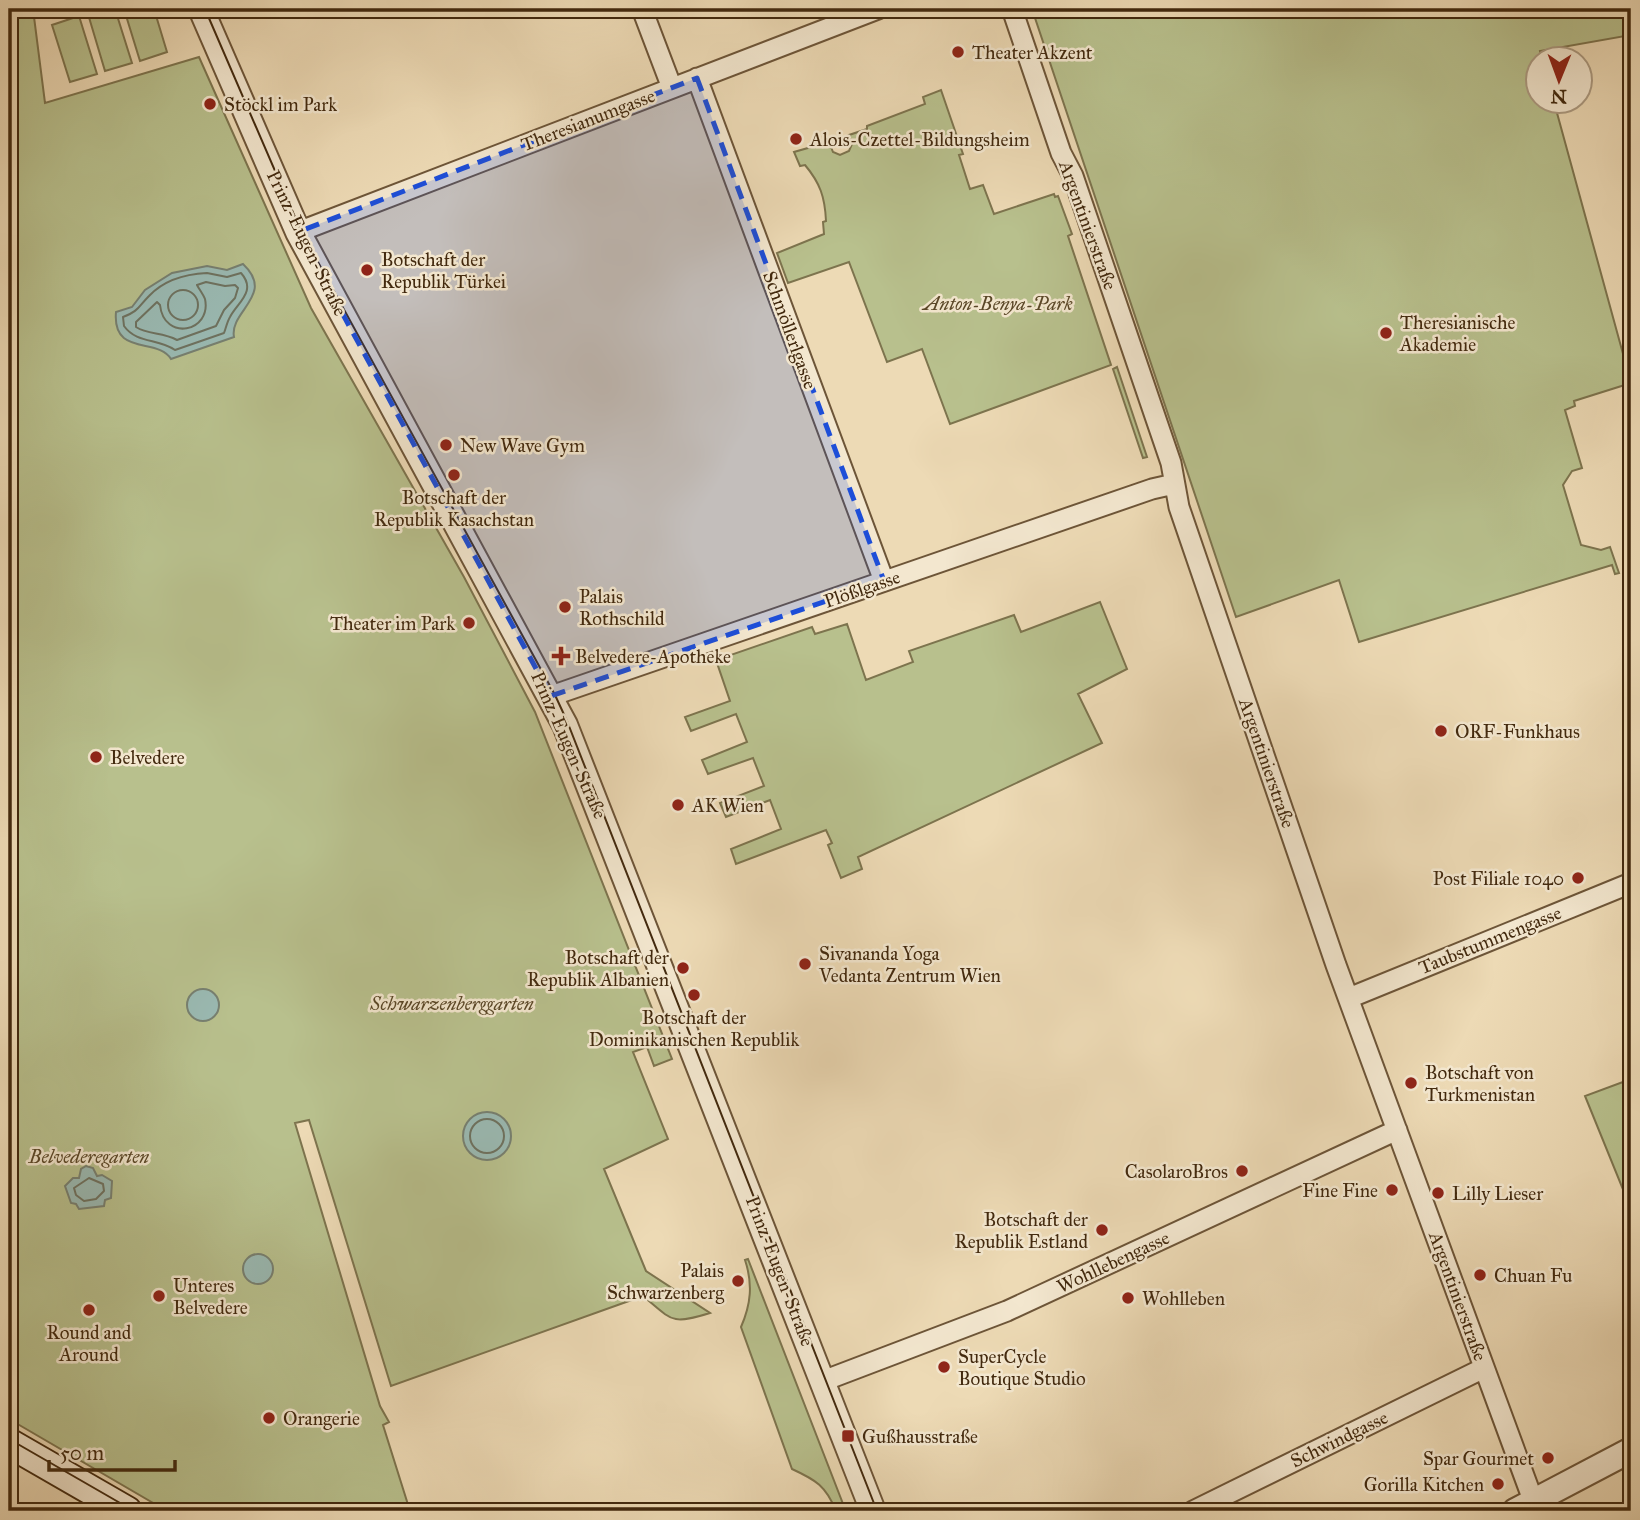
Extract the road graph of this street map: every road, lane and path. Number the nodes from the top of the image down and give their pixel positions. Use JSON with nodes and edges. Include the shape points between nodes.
{"nodes":[{"id":1,"x":201,"y":9,"type":"edge"},
{"id":2,"x":642,"y":9,"type":"edge"},
{"id":3,"x":878,"y":9,"type":"edge"},
{"id":4,"x":1012,"y":9,"type":"edge"},
{"id":5,"x":696,"y":78,"type":"junction"},
{"id":6,"x":672,"y":88,"type":"junction"},
{"id":7,"x":298,"y":232,"type":"junction"},
{"id":8,"x":1174,"y":484,"type":"junction"},
{"id":9,"x":884,"y":581,"type":"junction"},
{"id":10,"x":551,"y":696,"type":"junction"},
{"id":11,"x":1631,"y":883,"type":"edge"},
{"id":12,"x":1349,"y":998,"type":"junction"},
{"id":13,"x":1398,"y":1130,"type":"junction"},
{"id":14,"x":1484,"y":1368,"type":"junction"},
{"id":15,"x":823,"y":1381,"type":"junction"},
{"id":16,"x":9,"y":1443,"type":"edge"},
{"id":17,"x":1631,"y":1450,"type":"edge"},
{"id":18,"x":1528,"y":1508,"type":"edge"},
{"id":19,"x":127,"y":1511,"type":"edge"},
{"id":20,"x":873,"y":1511,"type":"edge"},
{"id":21,"x":1194,"y":1511,"type":"edge"}],
"edges":[{"from":1,"to":7,"type":"street","name":"Prinz-Eugen-Straße"},
{"from":2,"to":6,"type":"street"},
{"from":3,"to":5,"type":"street","name":"Theresianumgasse"},
{"from":4,"to":8,"type":"street","name":"Argentinierstraße","via":[[1171,463]]},
{"from":5,"to":6,"type":"street","name":"Theresianumgasse"},
{"from":5,"to":9,"type":"street","name":"Schmöllerlgasse"},
{"from":6,"to":7,"type":"street","name":"Theresianumgasse"},
{"from":7,"to":10,"type":"street","name":"Prinz-Eugen-Straße"},
{"from":8,"to":9,"type":"street","name":"Plößlgasse"},
{"from":8,"to":12,"type":"street","name":"Argentinierstraße"},
{"from":9,"to":10,"type":"street","name":"Plößlgasse"},
{"from":10,"to":15,"type":"street","name":"Prinz-Eugen-Straße"},
{"from":11,"to":12,"type":"street","name":"Taubstummengasse"},
{"from":12,"to":13,"type":"street","name":"Argentinierstraße"},
{"from":13,"to":14,"type":"street","name":"Argentinierstraße"},
{"from":13,"to":15,"type":"street","name":"Wohllebengasse","via":[[1007,1311]]},
{"from":14,"to":18,"type":"street","name":"Argentinierstraße"},
{"from":14,"to":21,"type":"street","name":"Schwindgasse"},
{"from":15,"to":20,"type":"street","name":"Prinz-Eugen-Straße"},
{"from":16,"to":19,"type":"main road"},
{"from":17,"to":18,"type":"street"}]}
